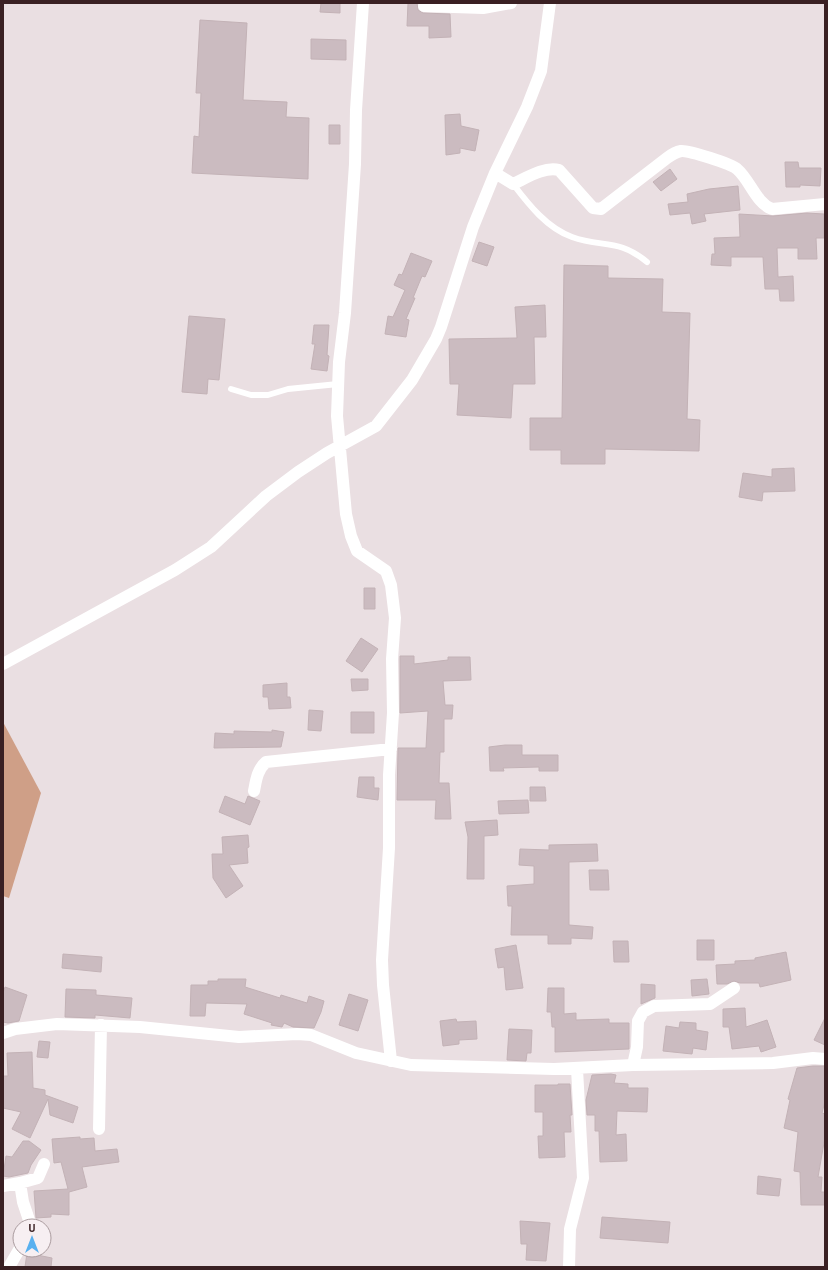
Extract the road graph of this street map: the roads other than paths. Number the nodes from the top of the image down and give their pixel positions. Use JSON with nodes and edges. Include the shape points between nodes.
{"nodes":[{"id":1,"x":363,"y":3,"type":"edge"},
{"id":2,"x":511,"y":3,"type":"edge"},
{"id":3,"x":550,"y":3,"type":"edge"},
{"id":4,"x":424,"y":6,"type":"dead end"},
{"id":5,"x":495,"y":173,"type":"junction"},
{"id":6,"x":513,"y":184,"type":"junction"},
{"id":7,"x":825,"y":204,"type":"edge"},
{"id":8,"x":646,"y":262,"type":"dead end"},
{"id":9,"x":338,"y":384,"type":"junction"},
{"id":10,"x":231,"y":389,"type":"dead end"},
{"id":11,"x":339,"y":446,"type":"junction"},
{"id":12,"x":3,"y":664,"type":"edge"},
{"id":13,"x":391,"y":749,"type":"junction"},
{"id":14,"x":254,"y":791,"type":"dead end"},
{"id":15,"x":734,"y":988,"type":"dead end"},
{"id":16,"x":102,"y":1025,"type":"junction"},
{"id":17,"x":3,"y":1033,"type":"edge"},
{"id":18,"x":825,"y":1059,"type":"edge"},
{"id":19,"x":391,"y":1061,"type":"junction"},
{"id":20,"x":633,"y":1065,"type":"junction"},
{"id":21,"x":577,"y":1069,"type":"junction"},
{"id":22,"x":99,"y":1129,"type":"dead end"},
{"id":23,"x":44,"y":1164,"type":"dead end"},
{"id":24,"x":20,"y":1183,"type":"junction"},
{"id":25,"x":3,"y":1186,"type":"edge"},
{"id":26,"x":28,"y":1218,"type":"edge"},
{"id":27,"x":14,"y":1258,"type":"edge"},
{"id":28,"x":8,"y":1267,"type":"edge"},
{"id":29,"x":569,"y":1267,"type":"edge"}],
"edges":[{"from":1,"to":9,"type":"street","via":[[355,164]]},
{"from":2,"to":4,"type":"street","via":[[483,8]]},
{"from":3,"to":5,"type":"street","via":[[541,71],[527,107]]},
{"from":5,"to":6,"type":"street"},
{"from":5,"to":11,"type":"street","via":[[436,339],[412,380],[383,419],[365,434]]},
{"from":6,"to":7,"type":"street","via":[[553,168],[559,170],[593,208],[601,209],[667,158],[685,151],[734,167],[764,205],[772,209]]},
{"from":6,"to":8,"type":"lane","via":[[527,203],[557,230],[572,237],[627,249]]},
{"from":9,"to":10,"type":"lane","via":[[288,388],[268,395]]},
{"from":9,"to":11,"type":"street"},
{"from":11,"to":12,"type":"street","via":[[281,484],[211,547],[175,570]]},
{"from":11,"to":13,"type":"street","via":[[346,514],[353,544],[361,555],[386,571],[391,585],[395,618]]},
{"from":13,"to":14,"type":"street","via":[[266,762],[261,766]]},
{"from":13,"to":19,"type":"street","via":[[382,985]]},
{"from":15,"to":20,"type":"street","via":[[710,1004],[654,1006],[643,1012],[638,1020]]},
{"from":16,"to":17,"type":"street","via":[[56,1024]]},
{"from":16,"to":19,"type":"street","via":[[239,1037],[311,1035],[356,1053]]},
{"from":16,"to":22,"type":"street"},
{"from":18,"to":20,"type":"street","via":[[773,1063]]},
{"from":19,"to":21,"type":"street","via":[[411,1065]]},
{"from":20,"to":21,"type":"street"},
{"from":21,"to":29,"type":"street","via":[[583,1178],[570,1229]]},
{"from":23,"to":24,"type":"street","via":[[38,1178]]},
{"from":24,"to":25,"type":"street"},
{"from":24,"to":26,"type":"street"},
{"from":27,"to":28,"type":"street"}]}
